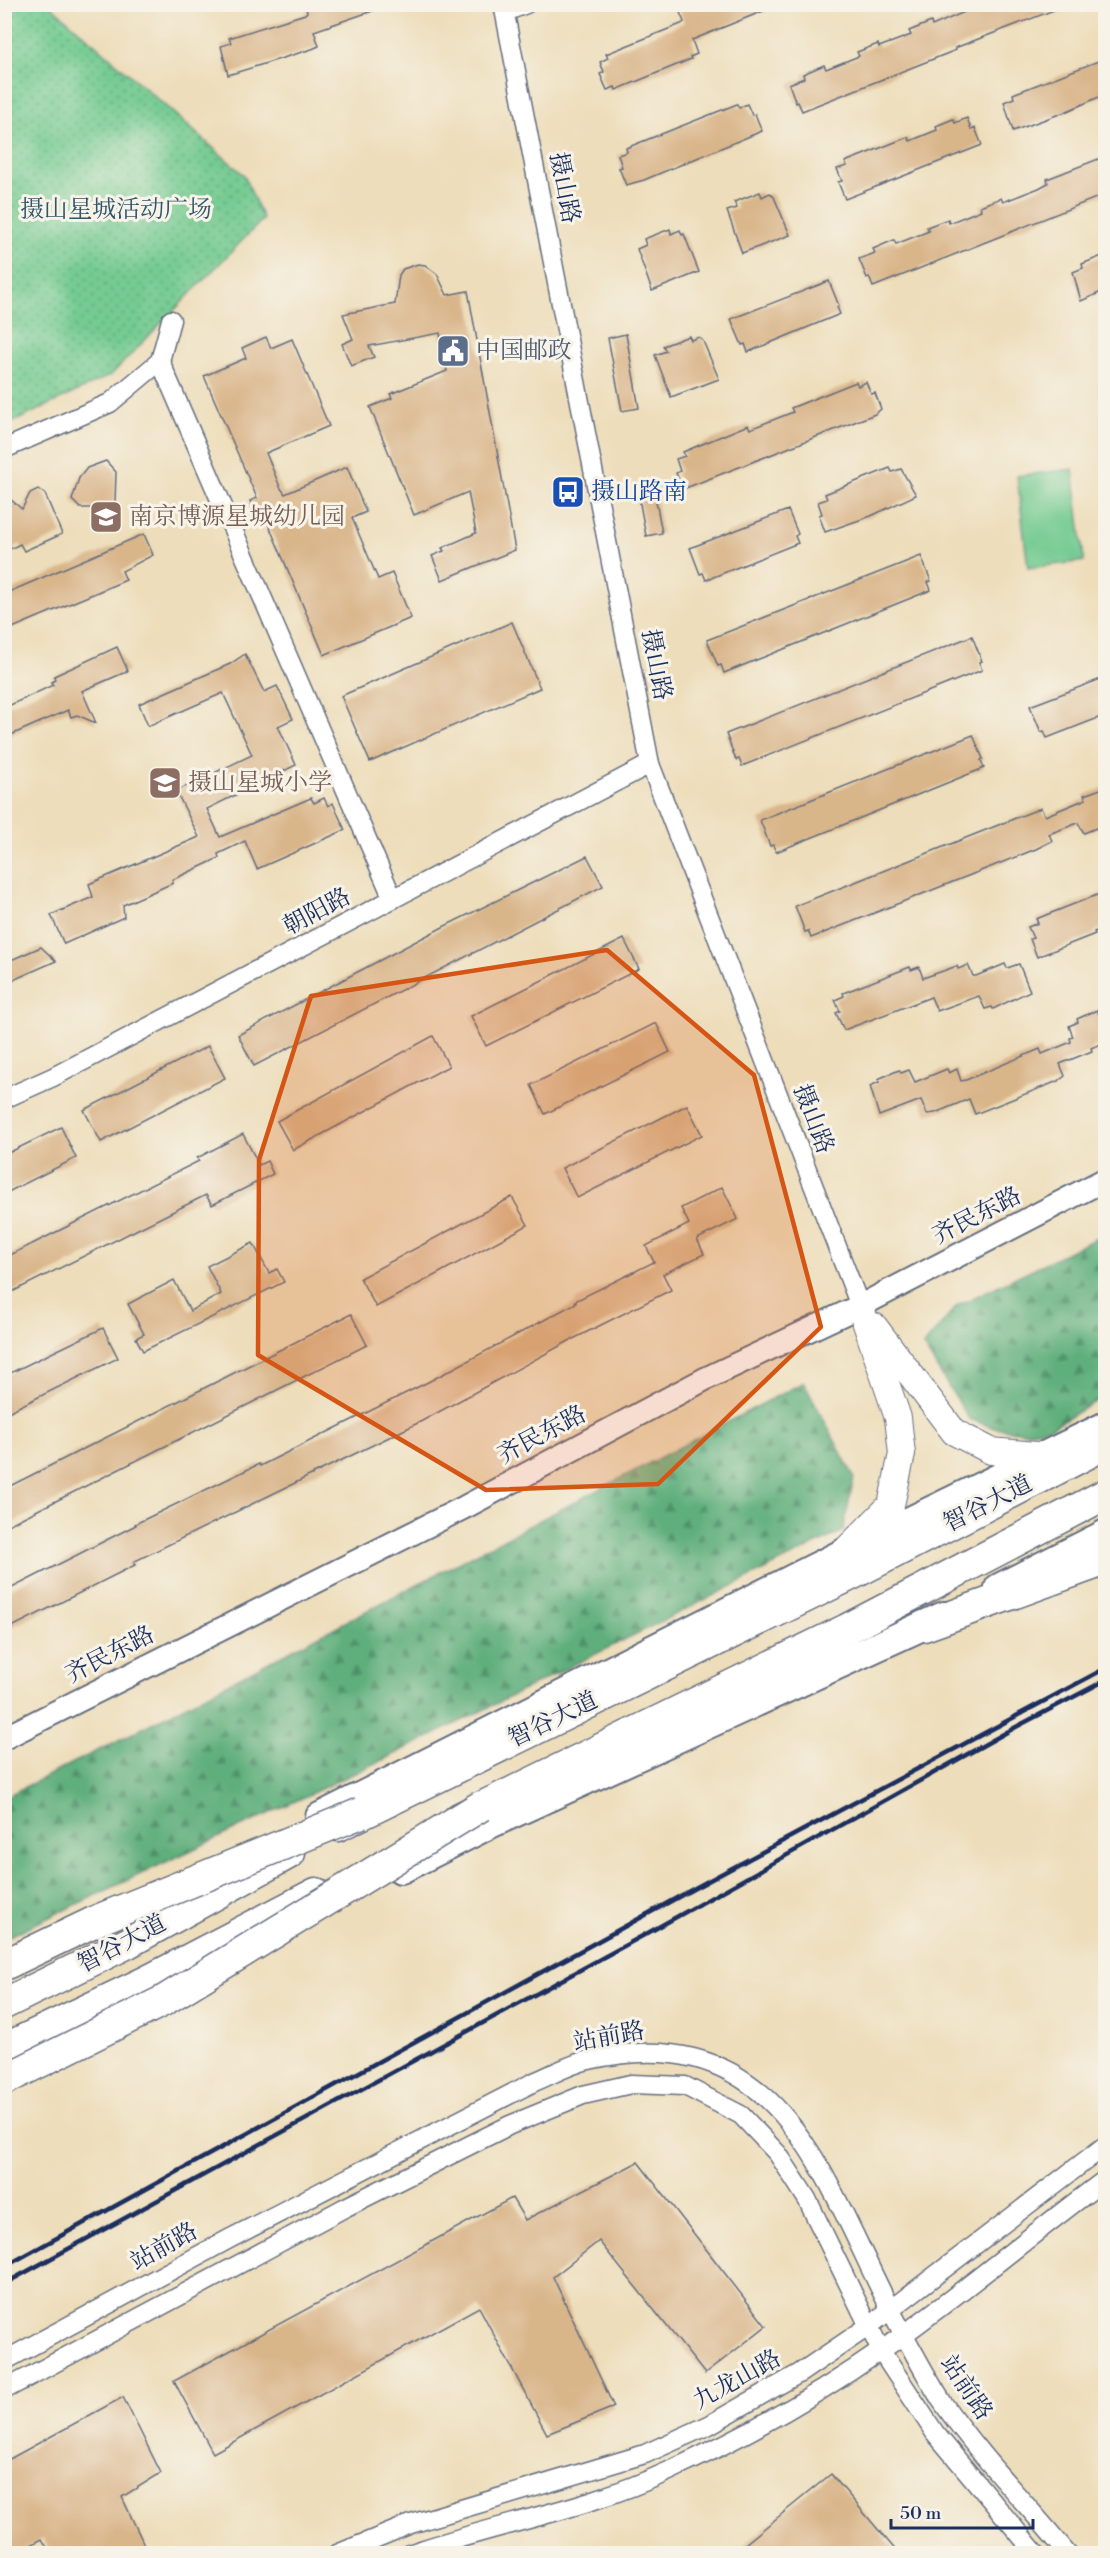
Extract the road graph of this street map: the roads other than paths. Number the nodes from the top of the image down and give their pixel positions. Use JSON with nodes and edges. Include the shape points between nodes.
{"nodes":[{"id":1,"x":526,"y":4,"type":"edge"},
{"id":2,"x":504,"y":8,"type":"edge"},
{"id":3,"x":171,"y":320,"type":"dead end"},
{"id":4,"x":160,"y":361,"type":"junction"},
{"id":5,"x":4,"y":449,"type":"edge"},
{"id":6,"x":650,"y":764,"type":"junction"},
{"id":7,"x":393,"y":899,"type":"junction"},
{"id":8,"x":4,"y":1099,"type":"edge"},
{"id":9,"x":1106,"y":1179,"type":"edge"},
{"id":10,"x":860,"y":1306,"type":"junction"},
{"id":11,"x":1106,"y":1426,"type":"edge"},
{"id":12,"x":1106,"y":1444,"type":"edge"},
{"id":13,"x":1047,"y":1456,"type":"junction"},
{"id":14,"x":1106,"y":1494,"type":"edge"},
{"id":15,"x":1106,"y":1534,"type":"edge"},
{"id":16,"x":840,"y":1555,"type":"junction"},
{"id":17,"x":1106,"y":1560,"type":"edge"},
{"id":18,"x":924,"y":1626,"type":"junction"},
{"id":19,"x":4,"y":1738,"type":"edge"},
{"id":20,"x":481,"y":1806,"type":"junction"},
{"id":21,"x":361,"y":1814,"type":"junction"},
{"id":22,"x":4,"y":1965,"type":"edge"},
{"id":23,"x":4,"y":1979,"type":"edge"},
{"id":24,"x":4,"y":2004,"type":"edge"},
{"id":25,"x":4,"y":2049,"type":"edge"},
{"id":26,"x":4,"y":2066,"type":"edge"},
{"id":27,"x":4,"y":2080,"type":"edge"},
{"id":28,"x":1106,"y":2145,"type":"edge"},
{"id":29,"x":1106,"y":2179,"type":"edge"},
{"id":30,"x":890,"y":2310,"type":"junction"},
{"id":31,"x":869,"y":2326,"type":"junction"},
{"id":32,"x":903,"y":2334,"type":"junction"},
{"id":33,"x":881,"y":2351,"type":"junction"},
{"id":34,"x":4,"y":2361,"type":"edge"},
{"id":35,"x":4,"y":2390,"type":"edge"},
{"id":36,"x":338,"y":2553,"type":"edge"},
{"id":37,"x":409,"y":2553,"type":"edge"},
{"id":38,"x":1036,"y":2553,"type":"edge"},
{"id":39,"x":1068,"y":2553,"type":"edge"}],
"edges":[{"from":1,"to":2,"type":"street"},
{"from":2,"to":6,"type":"street","name":"摄山路"},
{"from":3,"to":4,"type":"street"},
{"from":4,"to":5,"type":"street","via":[[110,403]]},
{"from":4,"to":7,"type":"street"},
{"from":6,"to":7,"type":"street","name":"朝阳路"},
{"from":6,"to":10,"type":"street","name":"摄山路"},
{"from":7,"to":8,"type":"street","name":"朝阳路"},
{"from":9,"to":10,"type":"street","name":"齐民东路"},
{"from":10,"to":13,"type":"main road","via":[[954,1432],[992,1451]]},
{"from":10,"to":16,"type":"main road","via":[[898,1418],[902,1454],[891,1505]]},
{"from":10,"to":19,"type":"street","name":"齐民东路","via":[[705,1379],[465,1507]]},
{"from":11,"to":13,"type":"main road","name":"智谷大道"},
{"from":12,"to":21,"type":"highway","name":"智谷大道","via":[[853,1574]]},
{"from":13,"to":16,"type":"main road","name":"智谷大道"},
{"from":14,"to":20,"type":"highway","name":"智谷大道","via":[[847,1629]]},
{"from":15,"to":18,"type":"main road"},
{"from":16,"to":23,"type":"main road","name":"智谷大道"},
{"from":17,"to":18,"type":"highway"},
{"from":18,"to":26,"type":"main road","via":[[492,1823]]},
{"from":20,"to":25,"type":"highway","name":"智谷大道","bridge":true,"via":[[149,1980]]},
{"from":20,"to":27,"type":"highway","bridge":true,"via":[[163,2001]]},
{"from":21,"to":22,"type":"highway","bridge":true,"via":[[100,1919]]},
{"from":21,"to":24,"type":"highway","name":"智谷大道","bridge":true,"via":[[128,1943]]},
{"from":28,"to":30,"type":"street","name":"九龙山路"},
{"from":29,"to":32,"type":"street","name":"九龙山路"},
{"from":30,"to":31,"type":"street","name":"九龙山路"},
{"from":30,"to":32,"type":"street","name":"站前路"},
{"from":30,"to":34,"type":"street","name":"站前路","via":[[814,2154],[783,2111],[744,2079],[708,2062],[645,2051],[586,2060],[534,2082],[239,2233]]},
{"from":31,"to":33,"type":"street","name":"站前路"},
{"from":31,"to":35,"type":"street","name":"站前路","via":[[807,2199],[778,2154],[741,2115],[684,2086],[631,2084],[583,2095],[510,2125],[344,2208]]},
{"from":31,"to":36,"type":"street","name":"九龙山路","via":[[800,2373],[709,2425],[645,2454],[411,2524]]},
{"from":32,"to":33,"type":"street","name":"九龙山路"},
{"from":32,"to":39,"type":"street","name":"站前路","via":[[943,2403]]},
{"from":33,"to":37,"type":"street","name":"九龙山路","via":[[786,2412],[667,2472],[543,2517],[453,2538]]},
{"from":33,"to":38,"type":"street","name":"站前路","via":[[935,2433]]}]}
